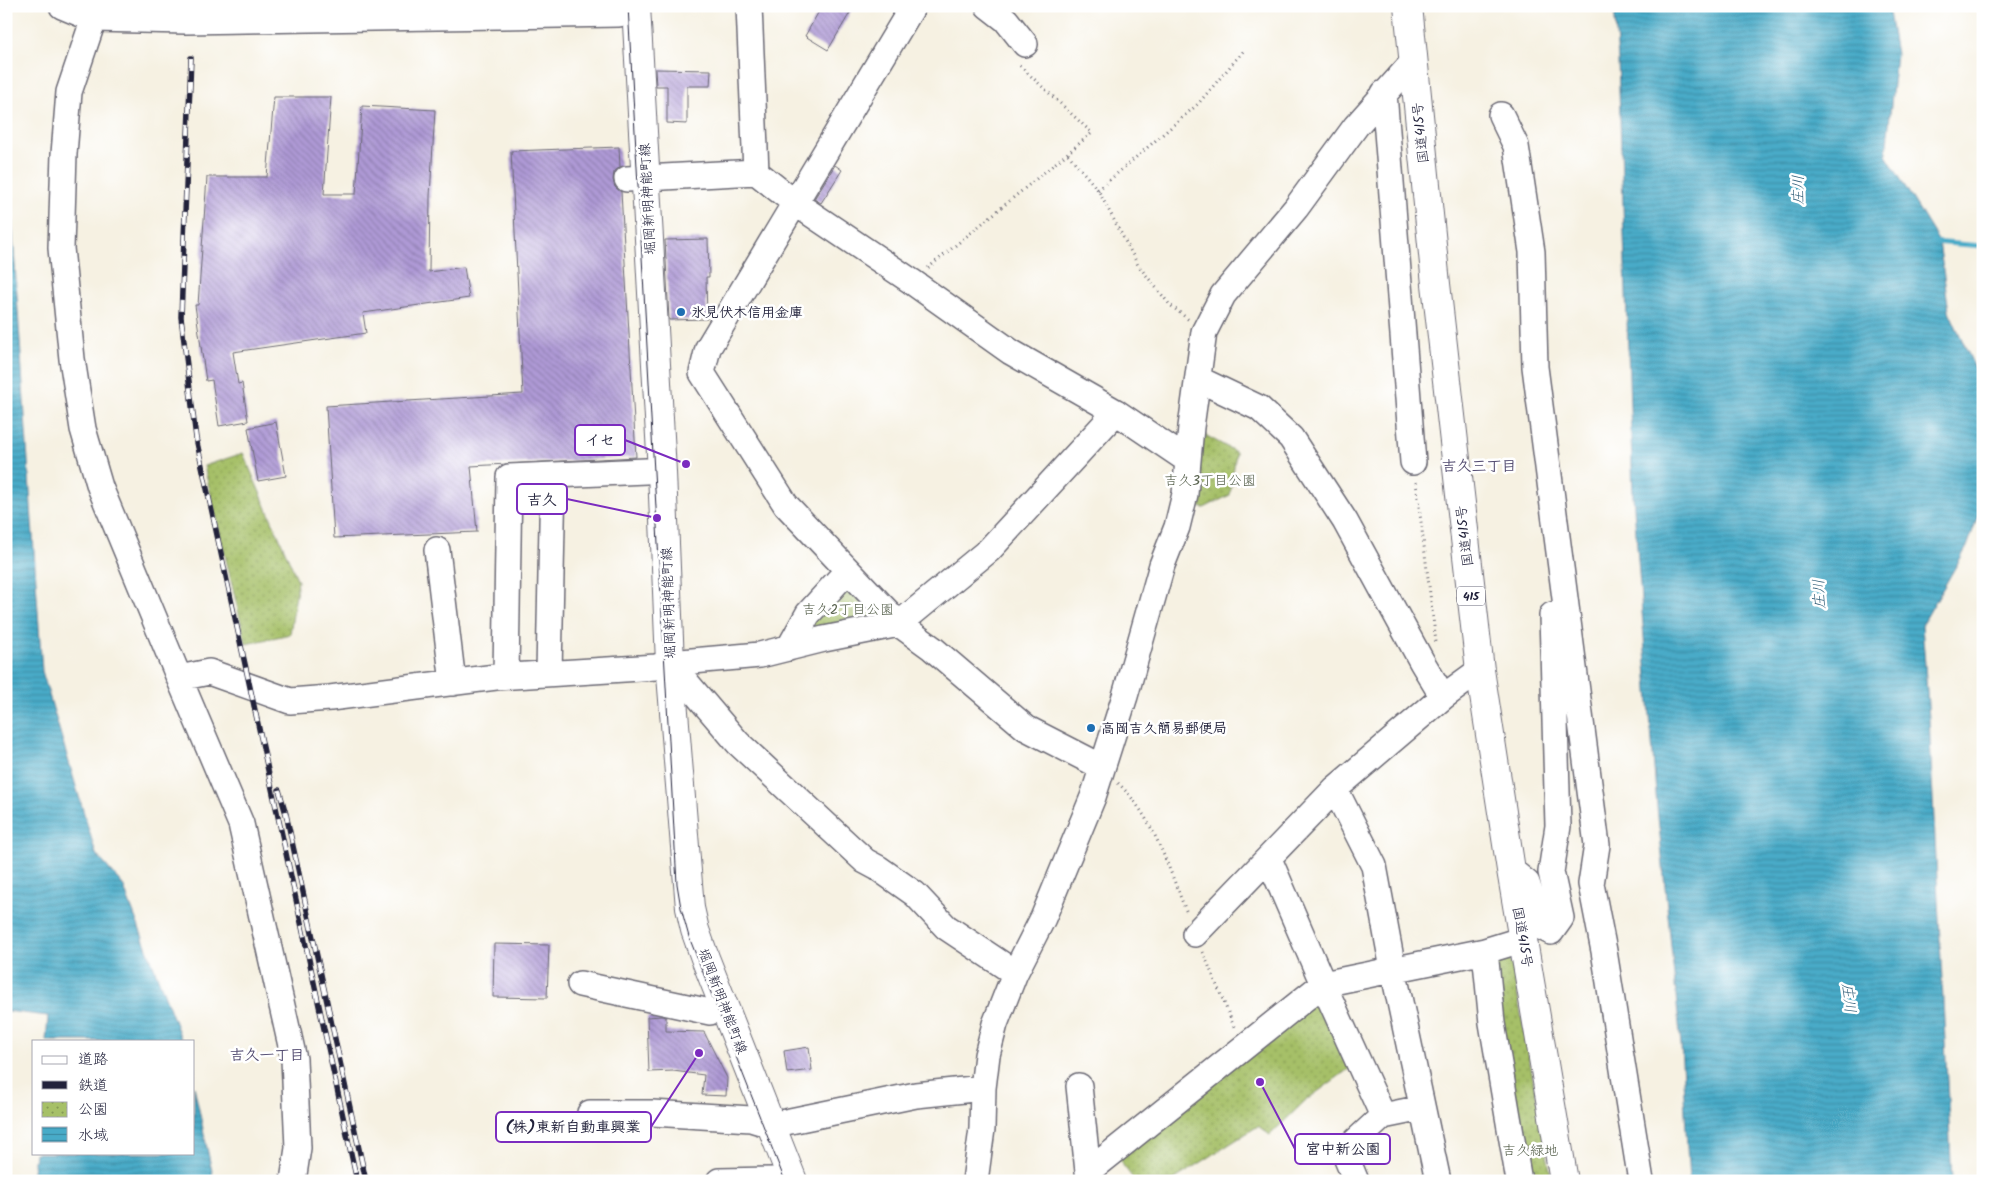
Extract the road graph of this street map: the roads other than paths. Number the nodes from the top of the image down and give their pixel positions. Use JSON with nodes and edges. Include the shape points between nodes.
{"nodes":[{"id":1,"x":62,"y":6,"type":"edge"},
{"id":2,"x":749,"y":6,"type":"edge"},
{"id":3,"x":913,"y":6,"type":"edge"},
{"id":4,"x":988,"y":6,"type":"edge"},
{"id":5,"x":1408,"y":6,"type":"edge"},
{"id":6,"x":627,"y":8,"type":"edge"},
{"id":7,"x":96,"y":13,"type":"edge"},
{"id":8,"x":1026,"y":44,"type":"road end"},
{"id":9,"x":1413,"y":62,"type":"junction"},
{"id":10,"x":1384,"y":93,"type":"junction"},
{"id":11,"x":1502,"y":115,"type":"dead end"},
{"id":12,"x":756,"y":172,"type":"junction"},
{"id":13,"x":636,"y":179,"type":"junction"},
{"id":14,"x":795,"y":203,"type":"junction"},
{"id":15,"x":1198,"y":379,"type":"junction"},
{"id":16,"x":1116,"y":412,"type":"junction"},
{"id":17,"x":1187,"y":460,"type":"junction"},
{"id":18,"x":1413,"y":462,"type":"road end"},
{"id":19,"x":646,"y":472,"type":"junction"},
{"id":20,"x":553,"y":475,"type":"junction"},
{"id":21,"x":437,"y":550,"type":"dead end"},
{"id":22,"x":847,"y":571,"type":"junction"},
{"id":23,"x":1568,"y":610,"type":"junction"},
{"id":24,"x":899,"y":624,"type":"junction"},
{"id":25,"x":789,"y":648,"type":"junction"},
{"id":26,"x":663,"y":665,"type":"junction"},
{"id":27,"x":1480,"y":670,"type":"junction"},
{"id":28,"x":549,"y":673,"type":"junction"},
{"id":29,"x":506,"y":676,"type":"junction"},
{"id":30,"x":179,"y":678,"type":"junction"},
{"id":31,"x":453,"y":684,"type":"junction"},
{"id":32,"x":1443,"y":697,"type":"junction"},
{"id":33,"x":1102,"y":767,"type":"junction"},
{"id":34,"x":1335,"y":789,"type":"junction"},
{"id":35,"x":1269,"y":859,"type":"junction"},
{"id":36,"x":1511,"y":870,"type":"junction"},
{"id":37,"x":1195,"y":934,"type":"road end"},
{"id":38,"x":1524,"y":939,"type":"junction"},
{"id":39,"x":1485,"y":951,"type":"junction"},
{"id":40,"x":1393,"y":969,"type":"junction"},
{"id":41,"x":1015,"y":973,"type":"junction"},
{"id":42,"x":580,"y":984,"type":"dead end"},
{"id":43,"x":1323,"y":984,"type":"junction"},
{"id":44,"x":710,"y":1012,"type":"junction"},
{"id":45,"x":1079,"y":1086,"type":"dead end"},
{"id":46,"x":983,"y":1088,"type":"junction"},
{"id":47,"x":1422,"y":1108,"type":"junction"},
{"id":48,"x":590,"y":1113,"type":"dead end"},
{"id":49,"x":1383,"y":1116,"type":"junction"},
{"id":50,"x":761,"y":1122,"type":"junction"},
{"id":51,"x":1089,"y":1176,"type":"edge"},
{"id":52,"x":781,"y":1180,"type":"edge"},
{"id":53,"x":293,"y":1181,"type":"edge"},
{"id":54,"x":719,"y":1181,"type":"edge"},
{"id":55,"x":975,"y":1181,"type":"edge"},
{"id":56,"x":1356,"y":1181,"type":"edge"},
{"id":57,"x":1438,"y":1181,"type":"edge"},
{"id":58,"x":1519,"y":1181,"type":"edge"},
{"id":59,"x":1564,"y":1181,"type":"edge"},
{"id":60,"x":1640,"y":1181,"type":"edge"}],
"edges":[{"from":1,"to":7,"type":"street"},
{"from":2,"to":12,"type":"street"},
{"from":3,"to":14,"type":"street"},
{"from":4,"to":8,"type":"street","via":[[1006,20]]},
{"from":5,"to":9,"type":"main road","name":"国道415号","number":"415"},
{"from":6,"to":7,"type":"street","via":[[186,21]]},
{"from":6,"to":13,"type":"main road","name":"堀岡新明神能町線"},
{"from":7,"to":30,"type":"street","via":[[69,92],[64,154],[61,248],[72,359],[83,429],[100,487]]},
{"from":9,"to":10,"type":"street"},
{"from":9,"to":27,"type":"main road","name":"国道415号","number":"415"},
{"from":10,"to":15,"type":"street","via":[[1296,208],[1222,295],[1204,332]]},
{"from":10,"to":18,"type":"street"},
{"from":11,"to":23,"type":"street","via":[[1516,146],[1532,252],[1536,367]]},
{"from":12,"to":13,"type":"street"},
{"from":12,"to":14,"type":"street"},
{"from":13,"to":19,"type":"main road","name":"堀岡新明神能町線"},
{"from":13,"to":26,"type":"main road","name":"堀岡新明神能町線","via":[[662,472]]},
{"from":14,"to":16,"type":"street","via":[[1010,352]]},
{"from":14,"to":22,"type":"street","via":[[708,348],[702,373],[786,505]]},
{"from":15,"to":17,"type":"street"},
{"from":15,"to":32,"type":"street","via":[[1259,408],[1291,438],[1345,521]]},
{"from":16,"to":17,"type":"street"},
{"from":16,"to":24,"type":"street","via":[[989,550]]},
{"from":17,"to":33,"type":"street","via":[[1185,494],[1177,527],[1162,565]]},
{"from":19,"to":20,"type":"street"},
{"from":19,"to":26,"type":"main road","name":"堀岡新明神能町線"},
{"from":20,"to":28,"type":"street"},
{"from":20,"to":29,"type":"street","via":[[509,476]]},
{"from":21,"to":31,"type":"street"},
{"from":22,"to":24,"type":"street"},
{"from":22,"to":25,"type":"street","via":[[808,614]]},
{"from":23,"to":36,"type":"street","via":[[1552,615],[1558,826],[1551,872],[1561,918],[1551,932],[1541,927],[1527,883]]},
{"from":23,"to":60,"type":"street","via":[[1597,845],[1591,884]]},
{"from":24,"to":25,"type":"street"},
{"from":24,"to":33,"type":"street","via":[[1026,728]]},
{"from":25,"to":26,"type":"street","via":[[760,655]]},
{"from":26,"to":28,"type":"street"},
{"from":26,"to":41,"type":"street","via":[[738,743],[865,861],[915,894],[946,927]]},
{"from":26,"to":44,"type":"main road","name":"堀岡新明神能町線","via":[[669,879],[673,907]]},
{"from":26,"to":50,"type":"main road","name":"堀岡新明神能町線","via":[[690,908]]},
{"from":27,"to":32,"type":"street"},
{"from":27,"to":36,"type":"main road","name":"国道415号","number":"415"},
{"from":28,"to":29,"type":"street"},
{"from":29,"to":31,"type":"street"},
{"from":30,"to":31,"type":"street","via":[[209,672],[290,701]]},
{"from":30,"to":53,"type":"street","via":[[241,824],[294,1059],[298,1148]]},
{"from":32,"to":34,"type":"street"},
{"from":33,"to":41,"type":"street","via":[[1043,918]]},
{"from":34,"to":35,"type":"street"},
{"from":34,"to":40,"type":"street","via":[[1374,866]]},
{"from":35,"to":37,"type":"street"},
{"from":35,"to":43,"type":"street"},
{"from":36,"to":38,"type":"main road","name":"国道415号","number":"415"},
{"from":38,"to":39,"type":"street"},
{"from":38,"to":59,"type":"main road","name":"国道415号","number":"415"},
{"from":39,"to":40,"type":"street"},
{"from":39,"to":58,"type":"street","via":[[1492,1022]]},
{"from":40,"to":43,"type":"street"},
{"from":40,"to":47,"type":"street"},
{"from":41,"to":46,"type":"street","via":[[995,1024]]},
{"from":42,"to":44,"type":"street"},
{"from":43,"to":49,"type":"street"},
{"from":43,"to":51,"type":"street"},
{"from":44,"to":50,"type":"main road","name":"堀岡新明神能町線"},
{"from":45,"to":51,"type":"street"},
{"from":46,"to":50,"type":"street","via":[[916,1095]]},
{"from":46,"to":55,"type":"street","via":[[982,1129]]},
{"from":47,"to":49,"type":"street"},
{"from":47,"to":57,"type":"street"},
{"from":48,"to":50,"type":"street","via":[[652,1113]]},
{"from":49,"to":56,"type":"street","via":[[1344,1152]]},
{"from":50,"to":52,"type":"main road","name":"堀岡新明神能町線"},
{"from":52,"to":54,"type":"street"}]}
